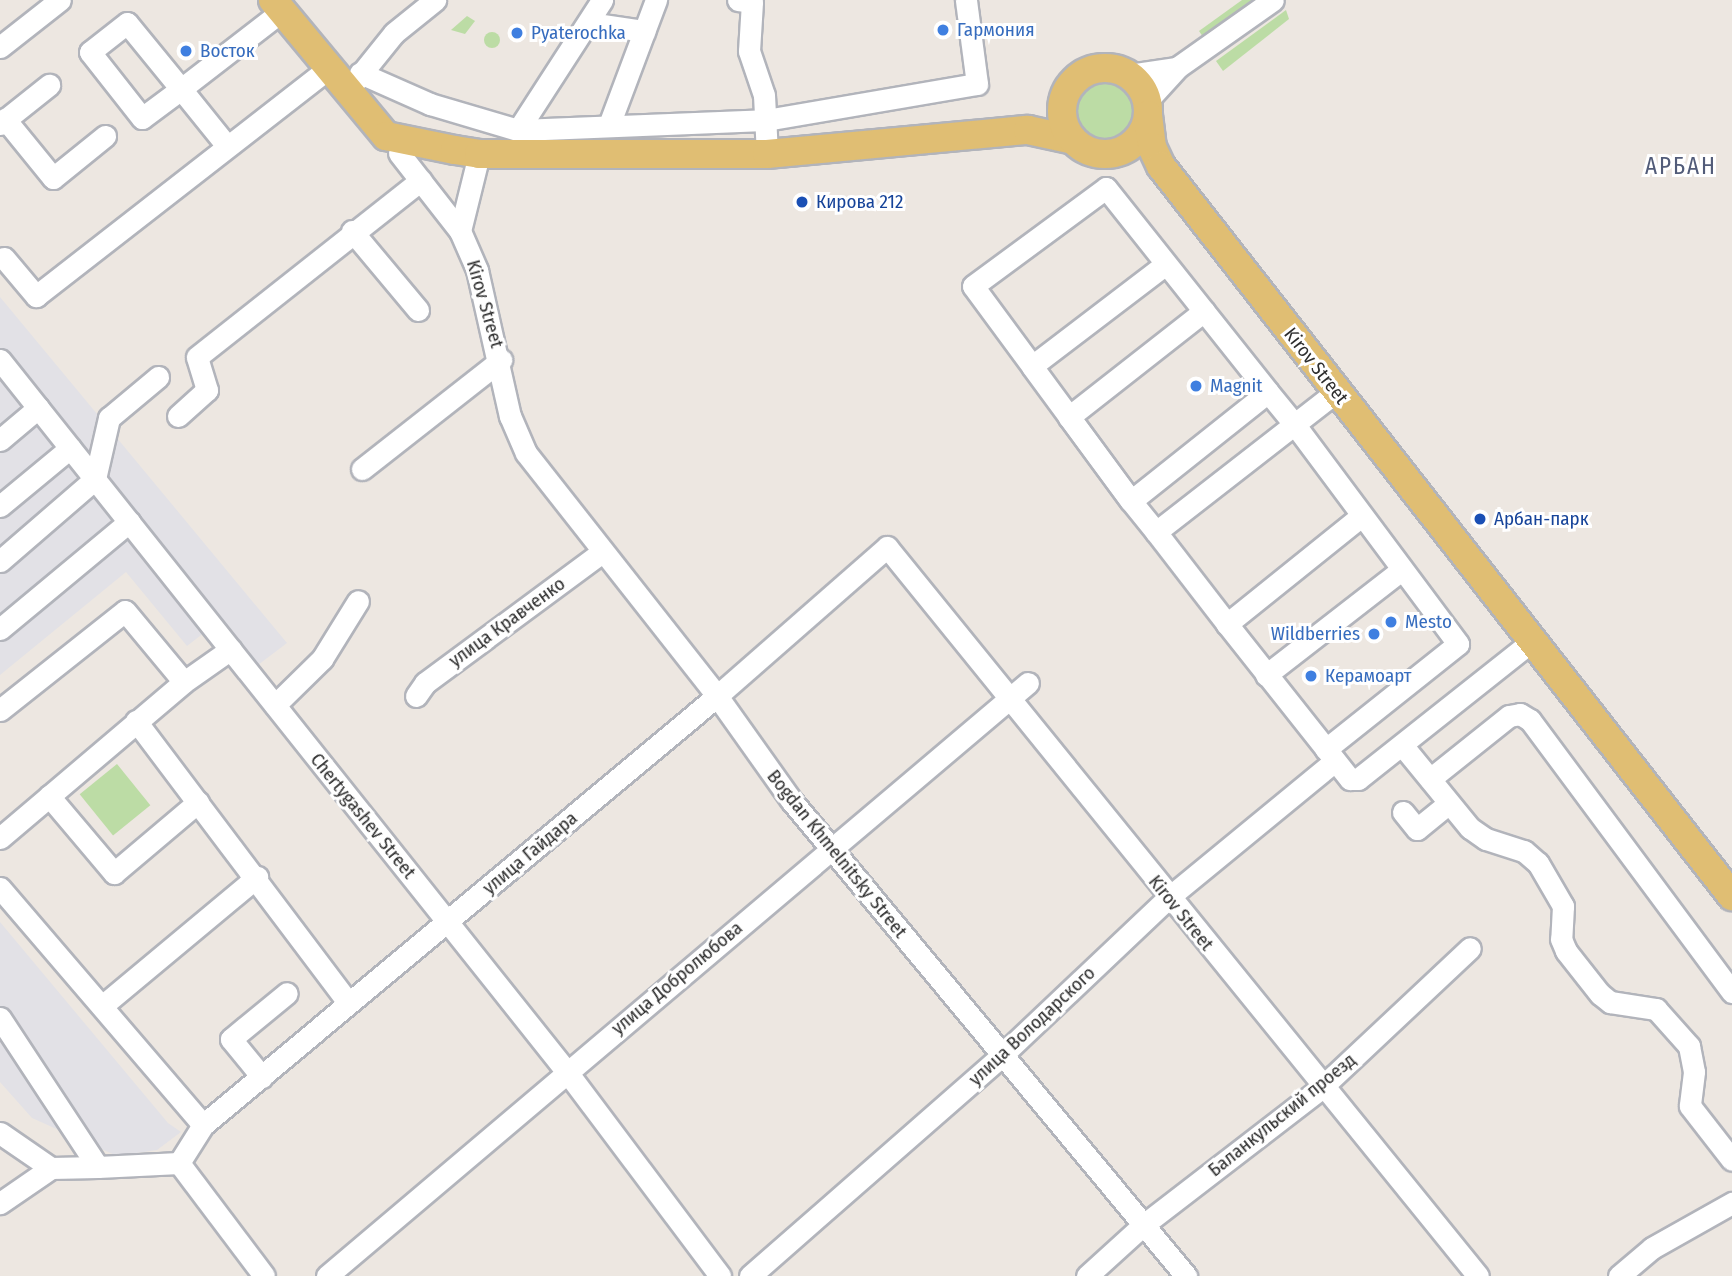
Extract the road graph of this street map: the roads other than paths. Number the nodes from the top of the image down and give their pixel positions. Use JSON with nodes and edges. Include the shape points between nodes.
{"nodes":[{"id":1,"x":60,"y":0,"type":"edge"},
{"id":2,"x":435,"y":0,"type":"edge"},
{"id":3,"x":602,"y":0,"type":"edge"},
{"id":4,"x":656,"y":0,"type":"edge"},
{"id":5,"x":751,"y":0,"type":"edge"},
{"id":6,"x":966,"y":0,"type":"edge"},
{"id":7,"x":1273,"y":0,"type":"edge"},
{"id":8,"x":278,"y":6,"type":"edge"},
{"id":9,"x":589,"y":23,"type":"junction"},
{"id":10,"x":644,"y":31,"type":"junction"},
{"id":11,"x":0,"y":47,"type":"edge"},
{"id":12,"x":1178,"y":67,"type":"junction"},
{"id":13,"x":329,"y":68,"type":"junction"},
{"id":14,"x":1129,"y":75,"type":"junction"},
{"id":15,"x":354,"y":82,"type":"junction"},
{"id":16,"x":49,"y":85,"type":"dead end"},
{"id":17,"x":181,"y":89,"type":"junction"},
{"id":18,"x":1063,"y":102,"type":"junction"},
{"id":19,"x":1148,"y":108,"type":"junction"},
{"id":20,"x":766,"y":120,"type":"junction"},
{"id":21,"x":3,"y":122,"type":"edge"},
{"id":22,"x":609,"y":125,"type":"junction"},
{"id":23,"x":518,"y":130,"type":"junction"},
{"id":24,"x":1028,"y":130,"type":"junction"},
{"id":25,"x":105,"y":136,"type":"dead end"},
{"id":26,"x":1073,"y":140,"type":"junction"},
{"id":27,"x":392,"y":145,"type":"junction"},
{"id":28,"x":227,"y":146,"type":"junction"},
{"id":29,"x":1122,"y":150,"type":"junction"},
{"id":30,"x":479,"y":154,"type":"junction"},
{"id":31,"x":767,"y":154,"type":"junction"},
{"id":32,"x":1161,"y":166,"type":"junction"},
{"id":33,"x":421,"y":180,"type":"junction"},
{"id":34,"x":352,"y":231,"type":"junction"},
{"id":35,"x":460,"y":231,"type":"junction"},
{"id":36,"x":4,"y":258,"type":"dead end"},
{"id":37,"x":1166,"y":264,"type":"junction"},
{"id":38,"x":418,"y":310,"type":"dead end"},
{"id":39,"x":1203,"y":311,"type":"junction"},
{"id":40,"x":500,"y":360,"type":"junction"},
{"id":41,"x":1032,"y":366,"type":"junction"},
{"id":42,"x":3,"y":369,"type":"edge"},
{"id":43,"x":158,"y":377,"type":"dead end"},
{"id":44,"x":1268,"y":392,"type":"junction"},
{"id":45,"x":1336,"y":392,"type":"junction"},
{"id":46,"x":38,"y":408,"type":"junction"},
{"id":47,"x":178,"y":416,"type":"dead end"},
{"id":48,"x":510,"y":416,"type":"joint"},
{"id":49,"x":1295,"y":425,"type":"junction"},
{"id":50,"x":0,"y":440,"type":"edge"},
{"id":51,"x":70,"y":448,"type":"junction"},
{"id":52,"x":362,"y":469,"type":"dead end"},
{"id":53,"x":95,"y":480,"type":"junction"},
{"id":54,"x":1131,"y":501,"type":"junction"},
{"id":55,"x":0,"y":506,"type":"edge"},
{"id":56,"x":1360,"y":517,"type":"junction"},
{"id":57,"x":129,"y":522,"type":"junction"},
{"id":58,"x":1156,"y":532,"type":"junction"},
{"id":59,"x":887,"y":547,"type":"joint"},
{"id":60,"x":601,"y":552,"type":"junction"},
{"id":61,"x":0,"y":561,"type":"edge"},
{"id":62,"x":1400,"y":571,"type":"junction"},
{"id":63,"x":358,"y":601,"type":"dead end"},
{"id":64,"x":1227,"y":624,"type":"junction"},
{"id":65,"x":0,"y":629,"type":"edge"},
{"id":66,"x":1532,"y":641,"type":"junction"},
{"id":67,"x":231,"y":649,"type":"junction"},
{"id":68,"x":1266,"y":675,"type":"junction"},
{"id":69,"x":184,"y":682,"type":"junction"},
{"id":70,"x":1028,"y":683,"type":"dead end"},
{"id":71,"x":416,"y":696,"type":"dead end"},
{"id":72,"x":717,"y":696,"type":"junction"},
{"id":73,"x":1011,"y":696,"type":"junction"},
{"id":74,"x":275,"y":705,"type":"junction"},
{"id":75,"x":0,"y":710,"type":"edge"},
{"id":76,"x":135,"y":721,"type":"junction"},
{"id":77,"x":1402,"y":745,"type":"junction"},
{"id":78,"x":1331,"y":755,"type":"junction"},
{"id":79,"x":1430,"y":779,"type":"junction"},
{"id":80,"x":49,"y":796,"type":"junction"},
{"id":81,"x":198,"y":802,"type":"junction"},
{"id":82,"x":1449,"y":803,"type":"junction"},
{"id":83,"x":1403,"y":812,"type":"dead end"},
{"id":84,"x":0,"y":838,"type":"edge"},
{"id":85,"x":830,"y":848,"type":"junction"},
{"id":86,"x":257,"y":877,"type":"junction"},
{"id":87,"x":0,"y":888,"type":"edge"},
{"id":88,"x":1732,"y":896,"type":"edge"},
{"id":89,"x":1168,"y":898,"type":"junction"},
{"id":90,"x":448,"y":922,"type":"junction"},
{"id":91,"x":1471,"y":948,"type":"dead end"},
{"id":92,"x":1732,"y":992,"type":"edge"},
{"id":93,"x":286,"y":993,"type":"dead end"},
{"id":94,"x":348,"y":1002,"type":"junction"},
{"id":95,"x":102,"y":1006,"type":"junction"},
{"id":96,"x":0,"y":1018,"type":"edge"},
{"id":97,"x":1001,"y":1056,"type":"junction"},
{"id":98,"x":567,"y":1072,"type":"junction"},
{"id":99,"x":262,"y":1077,"type":"junction"},
{"id":100,"x":1321,"y":1088,"type":"junction"},
{"id":101,"x":202,"y":1125,"type":"junction"},
{"id":102,"x":0,"y":1133,"type":"edge"},
{"id":103,"x":1732,"y":1160,"type":"edge"},
{"id":104,"x":179,"y":1163,"type":"junction"},
{"id":105,"x":98,"y":1167,"type":"junction"},
{"id":106,"x":51,"y":1168,"type":"junction"},
{"id":107,"x":0,"y":1203,"type":"edge"},
{"id":108,"x":1732,"y":1203,"type":"edge"},
{"id":109,"x":1142,"y":1226,"type":"junction"},
{"id":110,"x":264,"y":1276,"type":"edge"},
{"id":111,"x":327,"y":1276,"type":"edge"},
{"id":112,"x":720,"y":1276,"type":"edge"},
{"id":113,"x":750,"y":1276,"type":"edge"},
{"id":114,"x":1087,"y":1276,"type":"edge"},
{"id":115,"x":1186,"y":1276,"type":"edge"},
{"id":116,"x":1478,"y":1276,"type":"edge"},
{"id":117,"x":1619,"y":1276,"type":"edge"}],
"edges":[{"from":1,"to":11,"type":"street"},
{"from":2,"to":15,"type":"street","via":[[394,33]]},
{"from":3,"to":9,"type":"street"},
{"from":4,"to":10,"type":"street"},
{"from":5,"to":20,"type":"street","via":[[749,51],[764,95]]},
{"from":6,"to":20,"type":"street","via":[[976,84]]},
{"from":7,"to":12,"type":"street"},
{"from":8,"to":13,"type":"main road"},
{"from":8,"to":17,"type":"street"},
{"from":9,"to":10,"type":"street"},
{"from":9,"to":23,"type":"street"},
{"from":10,"to":22,"type":"street"},
{"from":12,"to":14,"type":"street"},
{"from":12,"to":19,"type":"street"},
{"from":13,"to":15,"type":"main road"},
{"from":13,"to":28,"type":"street"},
{"from":14,"to":18,"type":"main road","via":[[1110,68],[1092,70],[1070,85]]},
{"from":14,"to":19,"type":"main road"},
{"from":15,"to":23,"type":"street"},
{"from":15,"to":27,"type":"main road"},
{"from":16,"to":21,"type":"street"},
{"from":17,"to":17,"type":"street","via":[[142,118],[90,52],[127,23]]},
{"from":17,"to":28,"type":"street"},
{"from":18,"to":24,"type":"main road"},
{"from":18,"to":26,"type":"main road","via":[[1065,126]]},
{"from":19,"to":29,"type":"main road","via":[[1142,132]]},
{"from":19,"to":32,"type":"main road","via":[[1152,147]]},
{"from":20,"to":22,"type":"street"},
{"from":20,"to":31,"type":"street"},
{"from":21,"to":25,"type":"street","via":[[53,178]]},
{"from":22,"to":23,"type":"street"},
{"from":24,"to":26,"type":"main road"},
{"from":24,"to":31,"type":"main road"},
{"from":26,"to":29,"type":"main road","via":[[1096,153]]},
{"from":27,"to":30,"type":"main road"},
{"from":27,"to":33,"type":"street","name":"Kirov Street"},
{"from":28,"to":36,"type":"street","via":[[36,296]]},
{"from":29,"to":32,"type":"main road"},
{"from":30,"to":31,"type":"main road"},
{"from":30,"to":35,"type":"street"},
{"from":32,"to":45,"type":"main road","name":"Kirov Street"},
{"from":33,"to":34,"type":"street"},
{"from":33,"to":35,"type":"street","name":"Kirov Street"},
{"from":34,"to":38,"type":"street"},
{"from":34,"to":47,"type":"street","via":[[197,357],[207,390]]},
{"from":35,"to":40,"type":"street","name":"Kirov Street","via":[[477,270]]},
{"from":37,"to":39,"type":"street"},
{"from":37,"to":41,"type":"street"},
{"from":37,"to":41,"type":"street","via":[[1106,188],[973,286]]},
{"from":39,"to":44,"type":"street"},
{"from":39,"to":54,"type":"street","via":[[1069,417]]},
{"from":40,"to":48,"type":"street","name":"Kirov Street"},
{"from":40,"to":52,"type":"street"},
{"from":41,"to":54,"type":"street"},
{"from":42,"to":46,"type":"street","name":"Chertygashev Street"},
{"from":43,"to":53,"type":"street","via":[[108,418]]},
{"from":44,"to":49,"type":"street"},
{"from":44,"to":54,"type":"street"},
{"from":45,"to":49,"type":"street"},
{"from":45,"to":66,"type":"main road","name":"Kirov Street"},
{"from":46,"to":50,"type":"street"},
{"from":46,"to":51,"type":"street","name":"Chertygashev Street"},
{"from":48,"to":60,"type":"street","name":"Bogdan Khmelnitsky Street","via":[[526,453]]},
{"from":49,"to":56,"type":"street"},
{"from":49,"to":58,"type":"street"},
{"from":51,"to":53,"type":"street","name":"Chertygashev Street"},
{"from":51,"to":55,"type":"street"},
{"from":53,"to":57,"type":"street","name":"Chertygashev Street"},
{"from":53,"to":61,"type":"street"},
{"from":54,"to":58,"type":"street"},
{"from":56,"to":62,"type":"street"},
{"from":56,"to":64,"type":"street"},
{"from":57,"to":65,"type":"street"},
{"from":57,"to":67,"type":"street","name":"Chertygashev Street"},
{"from":58,"to":64,"type":"street"},
{"from":59,"to":72,"type":"street","name":"улица Гайдара"},
{"from":59,"to":73,"type":"street","name":"Kirov Street"},
{"from":60,"to":71,"type":"street","name":"улица Кравченко","via":[[425,683]]},
{"from":60,"to":72,"type":"street","name":"Bogdan Khmelnitsky Street"},
{"from":62,"to":68,"type":"street"},
{"from":62,"to":78,"type":"street","name":"улица Володарского","via":[[1458,644]]},
{"from":63,"to":74,"type":"street","via":[[322,659]]},
{"from":64,"to":68,"type":"street"},
{"from":66,"to":77,"type":"street"},
{"from":66,"to":88,"type":"main road","name":"Kirov Street"},
{"from":67,"to":69,"type":"street"},
{"from":67,"to":74,"type":"street","name":"Chertygashev Street"},
{"from":68,"to":78,"type":"street"},
{"from":69,"to":75,"type":"street","via":[[125,611]]},
{"from":69,"to":76,"type":"street"},
{"from":70,"to":73,"type":"street","name":"улица Добролюбова"},
{"from":72,"to":85,"type":"street","name":"Bogdan Khmelnitsky Street"},
{"from":72,"to":90,"type":"street","name":"улица Гайдара"},
{"from":73,"to":85,"type":"street","name":"улица Добролюбова"},
{"from":73,"to":89,"type":"street","name":"Kirov Street"},
{"from":74,"to":90,"type":"street","name":"Chertygashev Street"},
{"from":76,"to":80,"type":"street"},
{"from":76,"to":81,"type":"street"},
{"from":77,"to":78,"type":"street","via":[[1354,780]]},
{"from":77,"to":79,"type":"street"},
{"from":78,"to":89,"type":"street","name":"улица Володарского","via":[[1315,778]]},
{"from":79,"to":82,"type":"street"},
{"from":79,"to":92,"type":"street","via":[[1509,716],[1520,714],[1530,720]]},
{"from":80,"to":81,"type":"street","via":[[114,873]]},
{"from":80,"to":84,"type":"street"},
{"from":81,"to":86,"type":"street"},
{"from":82,"to":83,"type":"street","via":[[1416,829]]},
{"from":82,"to":103,"type":"street","via":[[1478,834],[1524,851],[1538,863],[1563,906],[1561,939],[1566,951],[1600,994],[1610,1002],[1656,1009],[1689,1046],[1694,1072],[1690,1106]]},
{"from":85,"to":97,"type":"street","name":"Bogdan Khmelnitsky Street"},
{"from":85,"to":98,"type":"street","name":"улица Добролюбова"},
{"from":86,"to":94,"type":"street"},
{"from":86,"to":95,"type":"street"},
{"from":87,"to":95,"type":"street"},
{"from":89,"to":97,"type":"street","name":"улица Володарского"},
{"from":89,"to":100,"type":"street","name":"Kirov Street"},
{"from":90,"to":94,"type":"street","name":"улица Гайдара"},
{"from":90,"to":98,"type":"street","name":"Chertygashev Street"},
{"from":91,"to":100,"type":"street","name":"Баланкульский проезд"},
{"from":93,"to":99,"type":"street","via":[[231,1039]]},
{"from":94,"to":99,"type":"street","name":"улица Гайдара"},
{"from":95,"to":101,"type":"street"},
{"from":96,"to":105,"type":"street"},
{"from":97,"to":109,"type":"street","name":"Bogdan Khmelnitsky Street"},
{"from":97,"to":113,"type":"street","name":"улица Володарского"},
{"from":98,"to":111,"type":"street","name":"улица Добролюбова"},
{"from":98,"to":112,"type":"street","name":"Chertygashev Street"},
{"from":99,"to":101,"type":"street","name":"улица Гайдара"},
{"from":100,"to":109,"type":"street","name":"Баланкульский проезд"},
{"from":100,"to":116,"type":"street","name":"Kirov Street"},
{"from":101,"to":104,"type":"street","name":"улица Гайдара"},
{"from":102,"to":106,"type":"street"},
{"from":104,"to":105,"type":"street"},
{"from":104,"to":110,"type":"street"},
{"from":105,"to":106,"type":"street"},
{"from":106,"to":107,"type":"street"},
{"from":108,"to":117,"type":"street","via":[[1652,1248]]},
{"from":109,"to":114,"type":"street","name":"Баланкульский проезд"},
{"from":109,"to":115,"type":"street","name":"Bogdan Khmelnitsky Street"}]}
